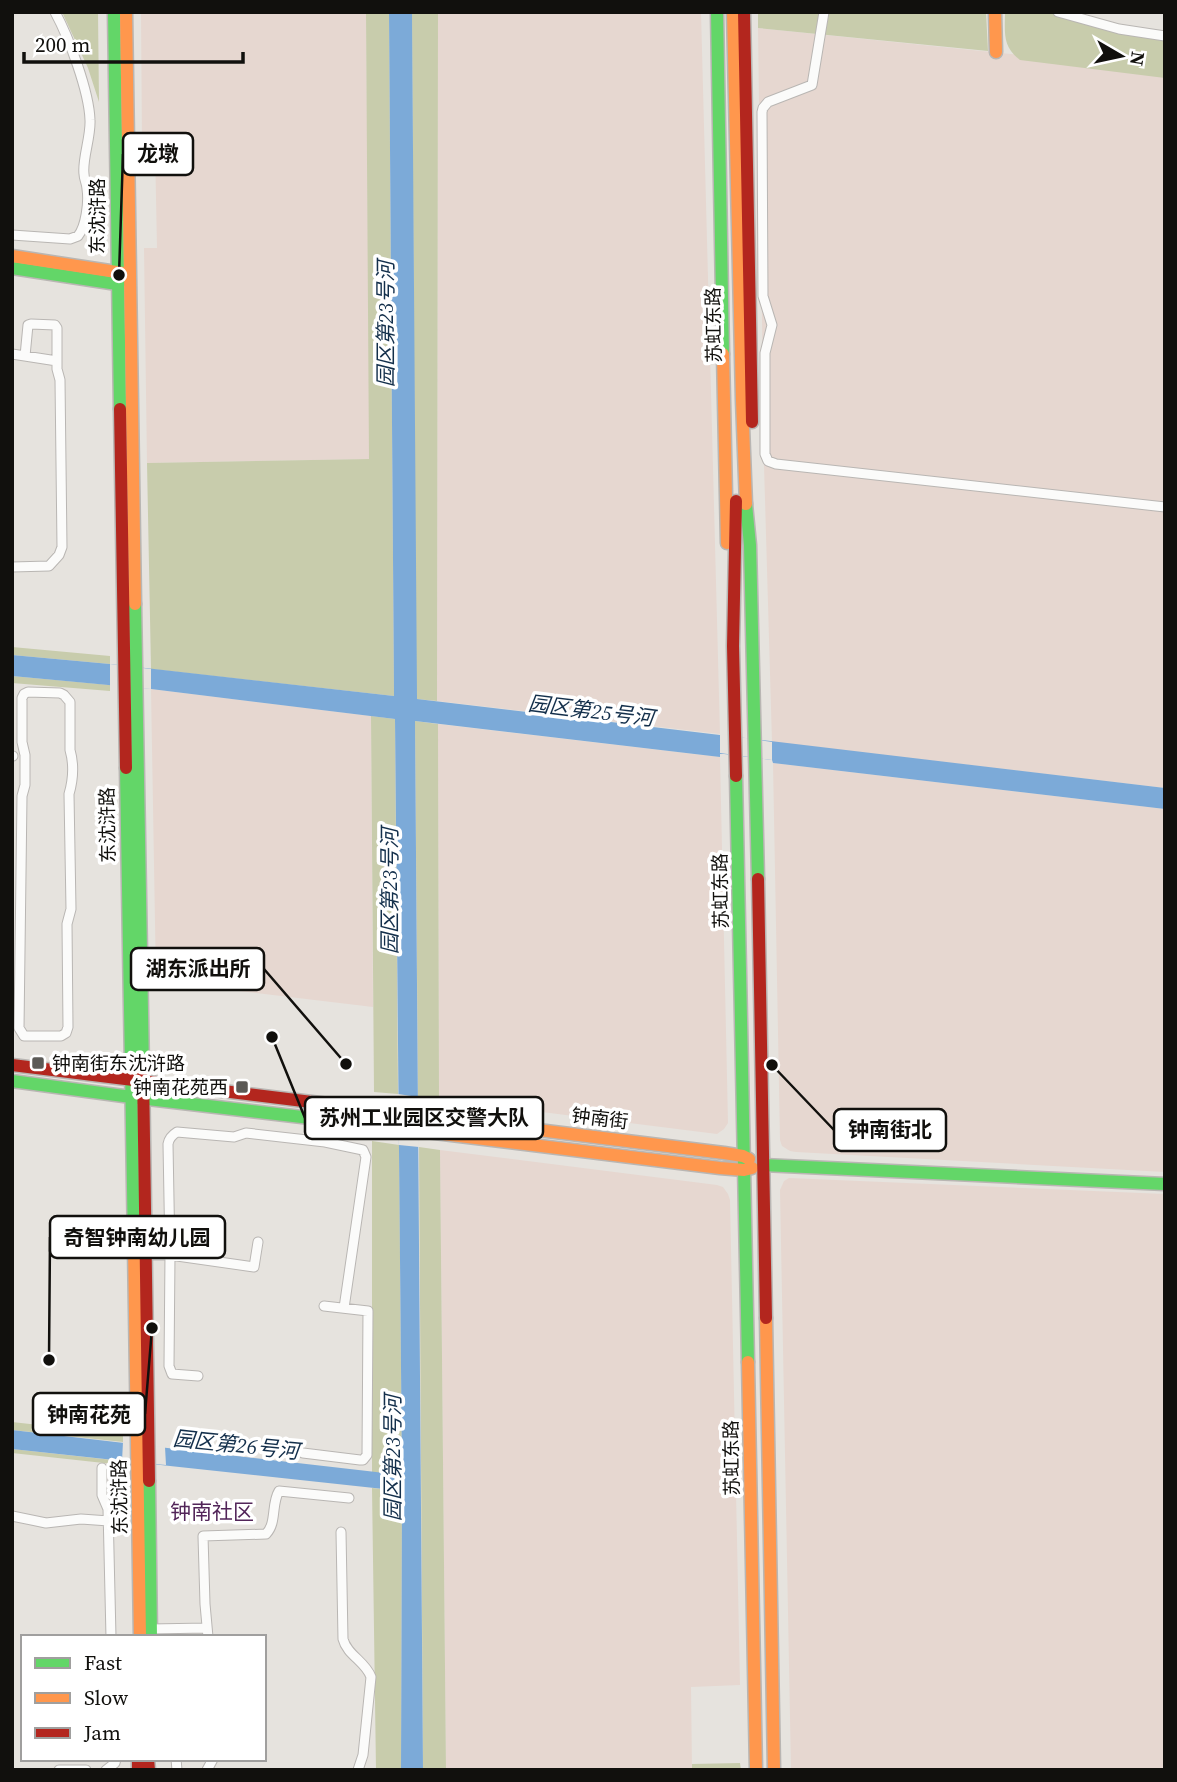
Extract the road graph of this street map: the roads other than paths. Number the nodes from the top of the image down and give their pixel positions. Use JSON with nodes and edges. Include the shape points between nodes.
{"nodes":[{"id":1,"x":55,"y":12,"type":"edge"},
{"id":2,"x":114,"y":12,"type":"edge"},
{"id":3,"x":126,"y":12,"type":"edge"},
{"id":4,"x":717,"y":12,"type":"edge"},
{"id":5,"x":724,"y":12,"type":"edge"},
{"id":6,"x":733,"y":12,"type":"edge"},
{"id":7,"x":744,"y":12,"type":"edge"},
{"id":8,"x":824,"y":12,"type":"edge"},
{"id":9,"x":995,"y":12,"type":"edge"},
{"id":10,"x":1058,"y":12,"type":"edge"},
{"id":11,"x":1165,"y":36,"type":"edge"},
{"id":12,"x":996,"y":52,"type":"dead end"},
{"id":13,"x":734,"y":204,"type":"junction"},
{"id":14,"x":12,"y":235,"type":"edge"},
{"id":15,"x":12,"y":256,"type":"edge"},
{"id":16,"x":12,"y":268,"type":"edge"},
{"id":17,"x":130,"y":275,"type":"junction"},
{"id":18,"x":117,"y":277,"type":"junction"},
{"id":19,"x":12,"y":354,"type":"edge"},
{"id":20,"x":25,"y":356,"type":"junction"},
{"id":21,"x":57,"y":361,"type":"junction"},
{"id":22,"x":1165,"y":507,"type":"edge"},
{"id":23,"x":750,"y":545,"type":"junction"},
{"id":24,"x":12,"y":566,"type":"edge"},
{"id":25,"x":733,"y":646,"type":"junction"},
{"id":26,"x":130,"y":667,"type":"junction"},
{"id":27,"x":17,"y":866,"type":"edge"},
{"id":28,"x":17,"y":881,"type":"edge"},
{"id":29,"x":16,"y":968,"type":"edge"},
{"id":30,"x":12,"y":1065,"type":"edge"},
{"id":31,"x":12,"y":1081,"type":"edge"},
{"id":32,"x":137,"y":1081,"type":"junction"},
{"id":33,"x":138,"y":1098,"type":"junction"},
{"id":34,"x":327,"y":1120,"type":"junction"},
{"id":35,"x":325,"y":1142,"type":"junction"},
{"id":36,"x":743,"y":1156,"type":"junction"},
{"id":37,"x":763,"y":1165,"type":"junction"},
{"id":38,"x":744,"y":1170,"type":"junction"},
{"id":39,"x":1165,"y":1184,"type":"edge"},
{"id":40,"x":258,"y":1242,"type":"dead end"},
{"id":41,"x":146,"y":1255,"type":"junction"},
{"id":42,"x":170,"y":1255,"type":"junction"},
{"id":43,"x":324,"y":1306,"type":"dead end"},
{"id":44,"x":344,"y":1308,"type":"junction"},
{"id":45,"x":198,"y":1376,"type":"dead end"},
{"id":46,"x":143,"y":1444,"type":"junction"},
{"id":47,"x":303,"y":1453,"type":"dead end"},
{"id":48,"x":102,"y":1468,"type":"dead end"},
{"id":49,"x":349,"y":1498,"type":"dead end"},
{"id":50,"x":12,"y":1516,"type":"edge"},
{"id":51,"x":109,"y":1521,"type":"junction"},
{"id":52,"x":341,"y":1532,"type":"dead end"},
{"id":53,"x":207,"y":1632,"type":"edge"},
{"id":54,"x":178,"y":1633,"type":"edge"},
{"id":55,"x":147,"y":1634,"type":"edge"},
{"id":56,"x":111,"y":1635,"type":"edge"},
{"id":57,"x":59,"y":1770,"type":"edge"},
{"id":58,"x":86,"y":1770,"type":"edge"},
{"id":59,"x":358,"y":1770,"type":"edge"},
{"id":60,"x":756,"y":1770,"type":"edge"},
{"id":61,"x":774,"y":1770,"type":"edge"}],
"edges":[{"from":1,"to":14,"type":"street","via":[[88,102],[89,142],[83,173],[88,191],[83,229],[70,239]]},
{"from":2,"to":18,"type":"main road","name":"东沈浒路"},
{"from":3,"to":17,"type":"main road","name":"东沈浒路"},
{"from":4,"to":25,"type":"main road","via":[[728,613]]},
{"from":5,"to":13,"type":"main road","name":"苏虹东路"},
{"from":6,"to":13,"type":"main road","name":"苏虹东路"},
{"from":7,"to":23,"type":"main road","via":[[754,525]]},
{"from":8,"to":22,"type":"street","via":[[812,85],[763,107],[763,296],[772,325],[765,353],[768,461]]},
{"from":9,"to":12,"type":"main road"},
{"from":10,"to":11,"type":"street"},
{"from":13,"to":23,"type":"main road","name":"苏虹东路"},
{"from":13,"to":25,"type":"main road","name":"苏虹东路","via":[[737,521]]},
{"from":15,"to":18,"type":"main road"},
{"from":16,"to":18,"type":"main road"},
{"from":17,"to":18,"type":"main road"},
{"from":17,"to":26,"type":"main road","name":"东沈浒路"},
{"from":18,"to":26,"type":"main road","name":"东沈浒路"},
{"from":19,"to":20,"type":"street"},
{"from":20,"to":21,"type":"street"},
{"from":20,"to":21,"type":"street","via":[[28,326],[51,324],[57,328]]},
{"from":21,"to":24,"type":"street","via":[[62,547],[50,566]]},
{"from":23,"to":37,"type":"main road","name":"苏虹东路"},
{"from":25,"to":36,"type":"main road","name":"苏虹东路"},
{"from":26,"to":32,"type":"main road","name":"东沈浒路"},
{"from":27,"to":28,"type":"street"},
{"from":27,"to":29,"type":"street","via":[[25,785],[22,698],[28,692],[64,695],[70,702],[72,784],[68,1031],[64,1035],[22,1034]]},
{"from":28,"to":29,"type":"street"},
{"from":30,"to":32,"type":"main road","name":"钟南街"},
{"from":31,"to":33,"type":"main road","name":"钟南街"},
{"from":32,"to":33,"type":"main road","name":"东沈浒路"},
{"from":32,"to":36,"type":"main road","name":"钟南街"},
{"from":33,"to":34,"type":"main road","name":"钟南街"},
{"from":33,"to":41,"type":"main road","name":"东沈浒路"},
{"from":33,"to":46,"type":"main road","name":"东沈浒路"},
{"from":34,"to":35,"type":"street"},
{"from":34,"to":38,"type":"main road","name":"钟南街"},
{"from":35,"to":42,"type":"street","via":[[246,1133],[234,1137],[173,1134],[168,1144]]},
{"from":35,"to":44,"type":"street","via":[[359,1148],[366,1157]]},
{"from":36,"to":37,"type":"main road","name":"钟南街"},
{"from":36,"to":38,"type":"main road","name":"苏虹东路"},
{"from":37,"to":38,"type":"main road","name":"钟南街"},
{"from":37,"to":39,"type":"main road","name":"钟南街"},
{"from":37,"to":61,"type":"main road","name":"苏虹东路"},
{"from":38,"to":60,"type":"main road","name":"苏虹东路"},
{"from":40,"to":42,"type":"street","via":[[254,1266]]},
{"from":41,"to":42,"type":"street"},
{"from":41,"to":46,"type":"main road","name":"东沈浒路"},
{"from":42,"to":45,"type":"street","via":[[170,1371]]},
{"from":43,"to":44,"type":"street"},
{"from":44,"to":47,"type":"street","via":[[368,1311],[366,1455],[360,1460]]},
{"from":46,"to":55,"type":"main road","name":"东沈浒路"},
{"from":48,"to":51,"type":"street"},
{"from":49,"to":53,"type":"street","via":[[279,1491],[266,1534],[203,1536]]},
{"from":50,"to":51,"type":"street","via":[[46,1523]]},
{"from":51,"to":56,"type":"street"},
{"from":52,"to":59,"type":"street","via":[[344,1644],[371,1677]]},
{"from":53,"to":54,"type":"street"},
{"from":54,"to":55,"type":"street"},
{"from":57,"to":58,"type":"street"}]}
